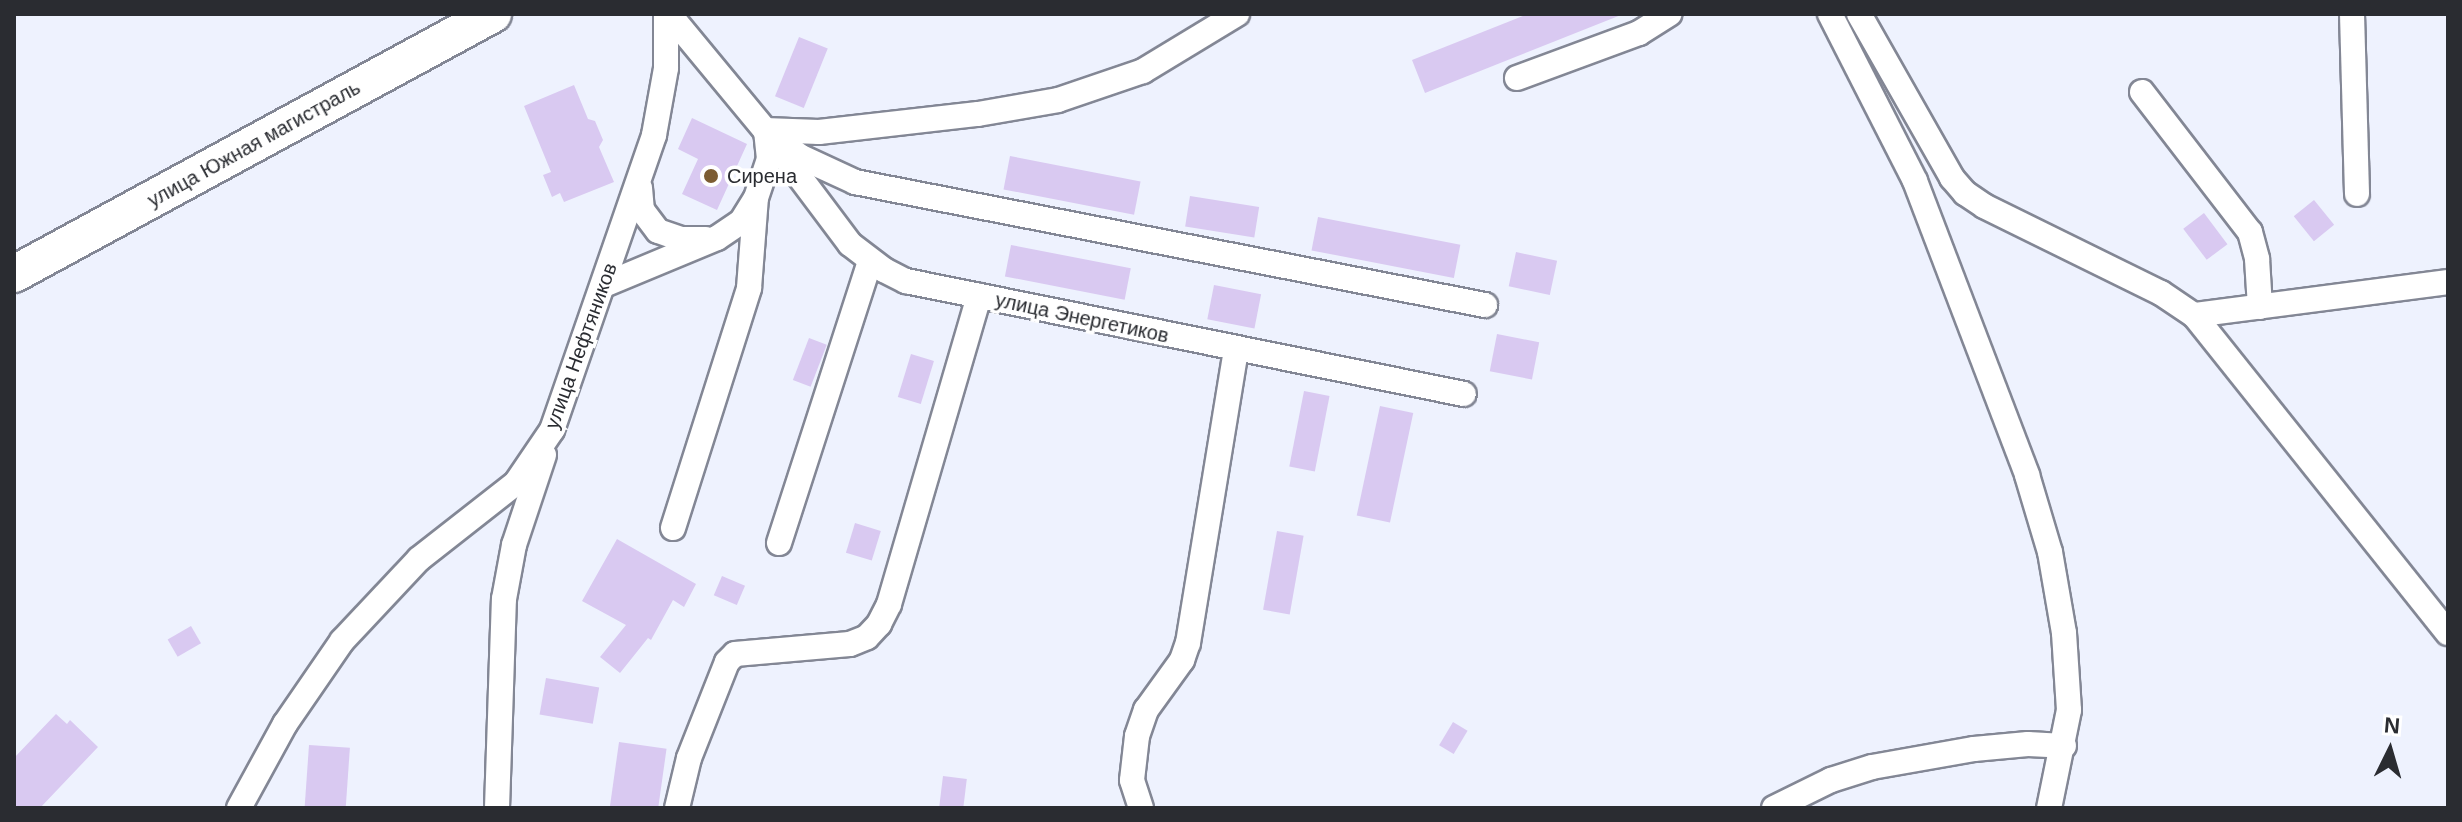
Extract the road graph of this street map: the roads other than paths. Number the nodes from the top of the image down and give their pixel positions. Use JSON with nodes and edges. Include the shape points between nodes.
{"nodes":[{"id":1,"x":493,"y":14,"type":"edge"},
{"id":2,"x":668,"y":14,"type":"edge"},
{"id":3,"x":1237,"y":14,"type":"edge"},
{"id":4,"x":1670,"y":14,"type":"edge"},
{"id":5,"x":1830,"y":14,"type":"edge"},
{"id":6,"x":1859,"y":14,"type":"edge"},
{"id":7,"x":2352,"y":14,"type":"edge"},
{"id":8,"x":1517,"y":78,"type":"dead end"},
{"id":9,"x":2142,"y":92,"type":"dead end"},
{"id":10,"x":765,"y":130,"type":"junction"},
{"id":11,"x":640,"y":180,"type":"junction"},
{"id":12,"x":2357,"y":194,"type":"dead end"},
{"id":13,"x":756,"y":198,"type":"junction"},
{"id":14,"x":717,"y":238,"type":"junction"},
{"id":15,"x":870,"y":261,"type":"junction"},
{"id":16,"x":14,"y":274,"type":"edge"},
{"id":17,"x":2448,"y":282,"type":"edge"},
{"id":18,"x":604,"y":285,"type":"junction"},
{"id":19,"x":979,"y":296,"type":"junction"},
{"id":20,"x":1485,"y":305,"type":"dead end"},
{"id":21,"x":2260,"y":307,"type":"junction"},
{"id":22,"x":2194,"y":315,"type":"junction"},
{"id":23,"x":1236,"y":351,"type":"junction"},
{"id":24,"x":1464,"y":394,"type":"dead end"},
{"id":25,"x":552,"y":430,"type":"junction"},
{"id":26,"x":673,"y":528,"type":"dead end"},
{"id":27,"x":779,"y":543,"type":"dead end"},
{"id":28,"x":2448,"y":633,"type":"edge"},
{"id":29,"x":2064,"y":746,"type":"junction"},
{"id":30,"x":239,"y":808,"type":"edge"},
{"id":31,"x":497,"y":808,"type":"edge"},
{"id":32,"x":677,"y":808,"type":"edge"},
{"id":33,"x":1141,"y":808,"type":"edge"},
{"id":34,"x":1774,"y":808,"type":"edge"},
{"id":35,"x":2049,"y":808,"type":"edge"}],
"edges":[{"from":1,"to":16,"type":"highway","name":"улица Южная магистраль"},
{"from":2,"to":10,"type":"street"},
{"from":2,"to":11,"type":"street","name":"улица Нефтяников","via":[[663,93]]},
{"from":3,"to":10,"type":"street","via":[[1143,71],[1058,100],[819,132]]},
{"from":4,"to":8,"type":"street","via":[[1639,33]]},
{"from":5,"to":29,"type":"street","via":[[1915,181],[2027,475],[2050,552],[2064,633],[2069,710]]},
{"from":6,"to":22,"type":"street","via":[[1965,193]]},
{"from":7,"to":12,"type":"street"},
{"from":9,"to":21,"type":"street","via":[[2250,232]]},
{"from":10,"to":13,"type":"street","via":[[769,159]]},
{"from":10,"to":15,"type":"street","name":"улица Энергетиков","via":[[830,220]]},
{"from":10,"to":20,"type":"street","via":[[801,157],[855,182]]},
{"from":11,"to":14,"type":"street","via":[[642,210],[658,231],[691,240]]},
{"from":11,"to":18,"type":"street","name":"улица Нефтяников"},
{"from":13,"to":14,"type":"street","via":[[741,222]]},
{"from":13,"to":26,"type":"street","via":[[749,288]]},
{"from":14,"to":18,"type":"street"},
{"from":15,"to":19,"type":"street","name":"улица Энергетиков","via":[[906,281]]},
{"from":15,"to":27,"type":"street"},
{"from":17,"to":21,"type":"street"},
{"from":18,"to":25,"type":"street","name":"улица Нефтяников"},
{"from":19,"to":23,"type":"street","name":"улица Энергетиков"},
{"from":19,"to":32,"type":"street","via":[[879,624],[850,644],[735,654],[727,662],[689,758]]},
{"from":21,"to":22,"type":"street"},
{"from":22,"to":28,"type":"street"},
{"from":23,"to":24,"type":"street","name":"улица Энергетиков"},
{"from":23,"to":33,"type":"street","via":[[1188,643],[1146,710],[1134,748],[1132,780]]},
{"from":25,"to":30,"type":"street","name":"улица Нефтяников","via":[[516,483],[419,559],[342,641],[285,724]]},
{"from":25,"to":31,"type":"street","via":[[514,545],[504,599]]},
{"from":29,"to":34,"type":"street","via":[[2028,744],[1899,761],[1831,780]]},
{"from":29,"to":35,"type":"street"}]}
